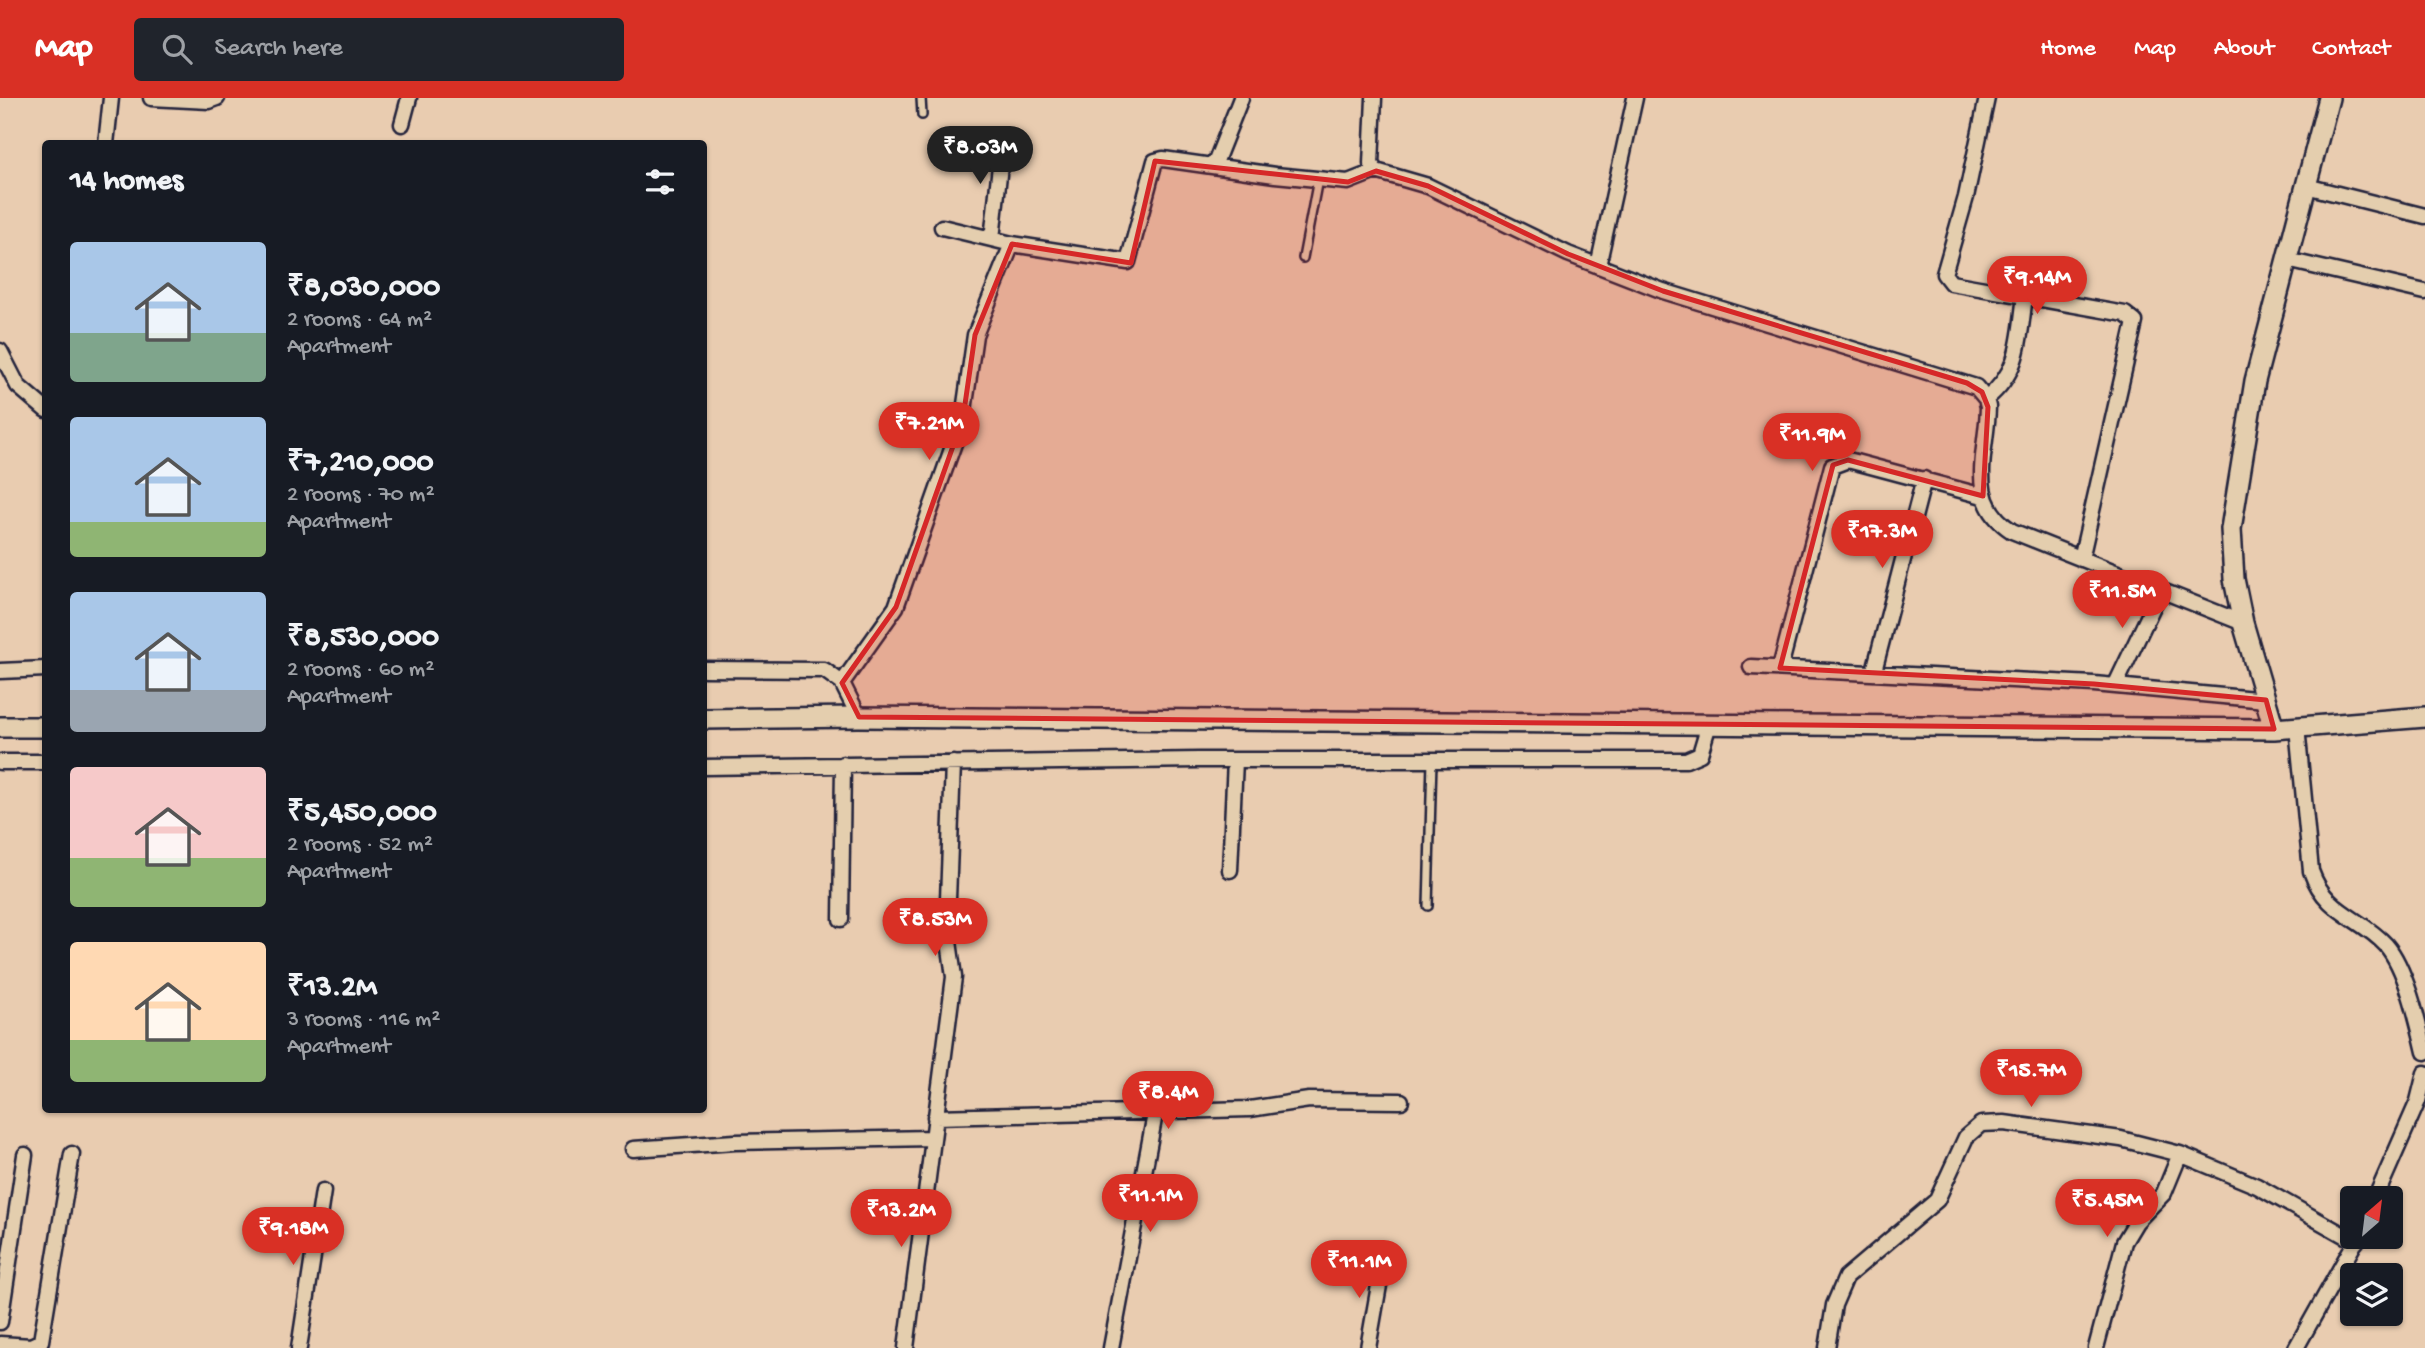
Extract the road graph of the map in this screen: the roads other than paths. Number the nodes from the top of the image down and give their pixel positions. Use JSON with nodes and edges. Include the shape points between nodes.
{"nodes":[{"id":1,"x":111,"y":98,"type":"edge"},
{"id":2,"x":151,"y":98,"type":"edge"},
{"id":3,"x":217,"y":98,"type":"edge"},
{"id":4,"x":409,"y":98,"type":"edge"},
{"id":5,"x":921,"y":98,"type":"edge"},
{"id":6,"x":1241,"y":98,"type":"edge"},
{"id":7,"x":1374,"y":98,"type":"edge"},
{"id":8,"x":1635,"y":98,"type":"edge"},
{"id":9,"x":1987,"y":98,"type":"edge"},
{"id":10,"x":2329,"y":98,"type":"edge"},
{"id":11,"x":922,"y":115,"type":"dead end"},
{"id":12,"x":402,"y":124,"type":"dead end"},
{"id":13,"x":1003,"y":138,"type":"dead end"},
{"id":14,"x":106,"y":140,"type":"edge"},
{"id":15,"x":1213,"y":166,"type":"junction"},
{"id":16,"x":1376,"y":171,"type":"junction"},
{"id":17,"x":1318,"y":179,"type":"junction"},
{"id":18,"x":2306,"y":186,"type":"junction"},
{"id":19,"x":2425,"y":216,"type":"edge"},
{"id":20,"x":943,"y":227,"type":"dead end"},
{"id":21,"x":992,"y":239,"type":"junction"},
{"id":22,"x":1013,"y":244,"type":"junction"},
{"id":23,"x":1303,"y":258,"type":"dead end"},
{"id":24,"x":2287,"y":260,"type":"junction"},
{"id":25,"x":1598,"y":266,"type":"junction"},
{"id":26,"x":2425,"y":292,"type":"edge"},
{"id":27,"x":2025,"y":296,"type":"junction"},
{"id":28,"x":0,"y":351,"type":"edge"},
{"id":29,"x":1986,"y":399,"type":"junction"},
{"id":30,"x":42,"y":407,"type":"edge"},
{"id":31,"x":1924,"y":479,"type":"junction"},
{"id":32,"x":1983,"y":496,"type":"junction"},
{"id":33,"x":2081,"y":559,"type":"junction"},
{"id":34,"x":2161,"y":590,"type":"junction"},
{"id":35,"x":2243,"y":622,"type":"junction"},
{"id":36,"x":1751,"y":667,"type":"dead end"},
{"id":37,"x":1780,"y":668,"type":"junction"},
{"id":38,"x":42,"y":669,"type":"edge"},
{"id":39,"x":707,"y":669,"type":"edge"},
{"id":40,"x":0,"y":671,"type":"edge"},
{"id":41,"x":1874,"y":671,"type":"junction"},
{"id":42,"x":842,"y":683,"type":"junction"},
{"id":43,"x":2115,"y":685,"type":"junction"},
{"id":44,"x":2266,"y":700,"type":"junction"},
{"id":45,"x":859,"y":717,"type":"junction"},
{"id":46,"x":2425,"y":717,"type":"edge"},
{"id":47,"x":707,"y":719,"type":"edge"},
{"id":48,"x":1709,"y":724,"type":"junction"},
{"id":49,"x":0,"y":727,"type":"edge"},
{"id":50,"x":42,"y":727,"type":"edge"},
{"id":51,"x":2297,"y":727,"type":"junction"},
{"id":52,"x":2274,"y":729,"type":"junction"},
{"id":53,"x":1432,"y":760,"type":"junction"},
{"id":54,"x":1235,"y":761,"type":"junction"},
{"id":55,"x":0,"y":762,"type":"edge"},
{"id":56,"x":42,"y":762,"type":"edge"},
{"id":57,"x":953,"y":763,"type":"junction"},
{"id":58,"x":842,"y":764,"type":"junction"},
{"id":59,"x":707,"y":767,"type":"edge"},
{"id":60,"x":1230,"y":870,"type":"dead end"},
{"id":61,"x":1428,"y":906,"type":"dead end"},
{"id":62,"x":841,"y":919,"type":"dead end"},
{"id":63,"x":2425,"y":1052,"type":"edge"},
{"id":64,"x":2425,"y":1079,"type":"edge"},
{"id":65,"x":1401,"y":1101,"type":"dead end"},
{"id":66,"x":1155,"y":1114,"type":"junction"},
{"id":67,"x":935,"y":1117,"type":"junction"},
{"id":68,"x":932,"y":1138,"type":"junction"},
{"id":69,"x":633,"y":1149,"type":"dead end"},
{"id":70,"x":72,"y":1154,"type":"dead end"},
{"id":71,"x":2180,"y":1154,"type":"junction"},
{"id":72,"x":25,"y":1155,"type":"dead end"},
{"id":73,"x":2380,"y":1186,"type":"edge"},
{"id":74,"x":323,"y":1191,"type":"dead end"},
{"id":75,"x":2340,"y":1231,"type":"edge"},
{"id":76,"x":2351,"y":1250,"type":"edge"},
{"id":77,"x":1384,"y":1257,"type":"dead end"},
{"id":78,"x":0,"y":1322,"type":"edge"},
{"id":79,"x":0,"y":1344,"type":"edge"},
{"id":80,"x":299,"y":1348,"type":"edge"},
{"id":81,"x":906,"y":1348,"type":"edge"},
{"id":82,"x":1111,"y":1348,"type":"edge"},
{"id":83,"x":1368,"y":1348,"type":"edge"},
{"id":84,"x":1827,"y":1348,"type":"edge"},
{"id":85,"x":2096,"y":1348,"type":"edge"},
{"id":86,"x":2296,"y":1348,"type":"edge"}],
"edges":[{"from":1,"to":14,"type":"street"},
{"from":2,"to":3,"type":"street"},
{"from":4,"to":12,"type":"street"},
{"from":5,"to":11,"type":"lane"},
{"from":6,"to":15,"type":"street"},
{"from":7,"to":16,"type":"street","via":[[1371,164]]},
{"from":8,"to":25,"type":"street"},
{"from":9,"to":27,"type":"street","via":[[1944,277],[1951,284]]},
{"from":10,"to":18,"type":"street"},
{"from":13,"to":21,"type":"street"},
{"from":15,"to":17,"type":"street"},
{"from":15,"to":22,"type":"street","via":[[1155,161],[1128,262]]},
{"from":16,"to":17,"type":"street","via":[[1354,181]]},
{"from":16,"to":25,"type":"street","via":[[1428,186]]},
{"from":17,"to":23,"type":"lane"},
{"from":18,"to":19,"type":"street"},
{"from":18,"to":24,"type":"street"},
{"from":20,"to":21,"type":"street"},
{"from":21,"to":22,"type":"street"},
{"from":22,"to":42,"type":"street","via":[[975,335],[963,418],[896,607]]},
{"from":24,"to":26,"type":"street"},
{"from":24,"to":35,"type":"street","via":[[2255,381],[2231,529]]},
{"from":25,"to":29,"type":"street","via":[[1663,291],[1967,383]]},
{"from":27,"to":29,"type":"street","via":[[2011,371]]},
{"from":27,"to":33,"type":"street","via":[[2125,314],[2135,322]]},
{"from":28,"to":30,"type":"street","via":[[18,386]]},
{"from":29,"to":32,"type":"street"},
{"from":31,"to":32,"type":"street"},
{"from":31,"to":37,"type":"street","via":[[1848,460],[1832,466]]},
{"from":31,"to":41,"type":"street"},
{"from":32,"to":33,"type":"street","via":[[2000,524]]},
{"from":33,"to":34,"type":"street"},
{"from":34,"to":35,"type":"street"},
{"from":34,"to":43,"type":"street"},
{"from":35,"to":44,"type":"street"},
{"from":36,"to":37,"type":"street"},
{"from":37,"to":41,"type":"street"},
{"from":38,"to":40,"type":"street"},
{"from":39,"to":42,"type":"street","via":[[814,668]]},
{"from":41,"to":43,"type":"street"},
{"from":42,"to":45,"type":"street"},
{"from":43,"to":44,"type":"street"},
{"from":44,"to":52,"type":"street"},
{"from":45,"to":47,"type":"street"},
{"from":45,"to":48,"type":"street"},
{"from":46,"to":51,"type":"street"},
{"from":48,"to":52,"type":"street"},
{"from":48,"to":53,"type":"street","via":[[1700,754],[1686,760]]},
{"from":49,"to":50,"type":"street"},
{"from":51,"to":52,"type":"street"},
{"from":51,"to":63,"type":"street","via":[[2315,884],[2332,906],[2376,937],[2394,957]]},
{"from":53,"to":54,"type":"street"},
{"from":53,"to":61,"type":"lane"},
{"from":54,"to":57,"type":"street"},
{"from":54,"to":60,"type":"street"},
{"from":55,"to":56,"type":"street"},
{"from":57,"to":58,"type":"street"},
{"from":57,"to":67,"type":"street","via":[[947,927],[954,977]]},
{"from":58,"to":59,"type":"street"},
{"from":58,"to":62,"type":"street"},
{"from":64,"to":73,"type":"street"},
{"from":65,"to":66,"type":"street","via":[[1309,1100],[1250,1110]]},
{"from":66,"to":67,"type":"street"},
{"from":66,"to":82,"type":"street"},
{"from":67,"to":68,"type":"street"},
{"from":68,"to":69,"type":"street"},
{"from":68,"to":81,"type":"street"},
{"from":70,"to":79,"type":"street","via":[[42,1338],[36,1346]]},
{"from":71,"to":75,"type":"street","via":[[2248,1182]]},
{"from":71,"to":84,"type":"street","via":[[2121,1139],[1981,1124],[1966,1137],[1937,1200],[1846,1277],[1834,1305]]},
{"from":71,"to":85,"type":"street","via":[[2164,1193],[2124,1242]]},
{"from":72,"to":78,"type":"street"},
{"from":74,"to":80,"type":"street"},
{"from":76,"to":86,"type":"street"},
{"from":77,"to":83,"type":"street"}]}
